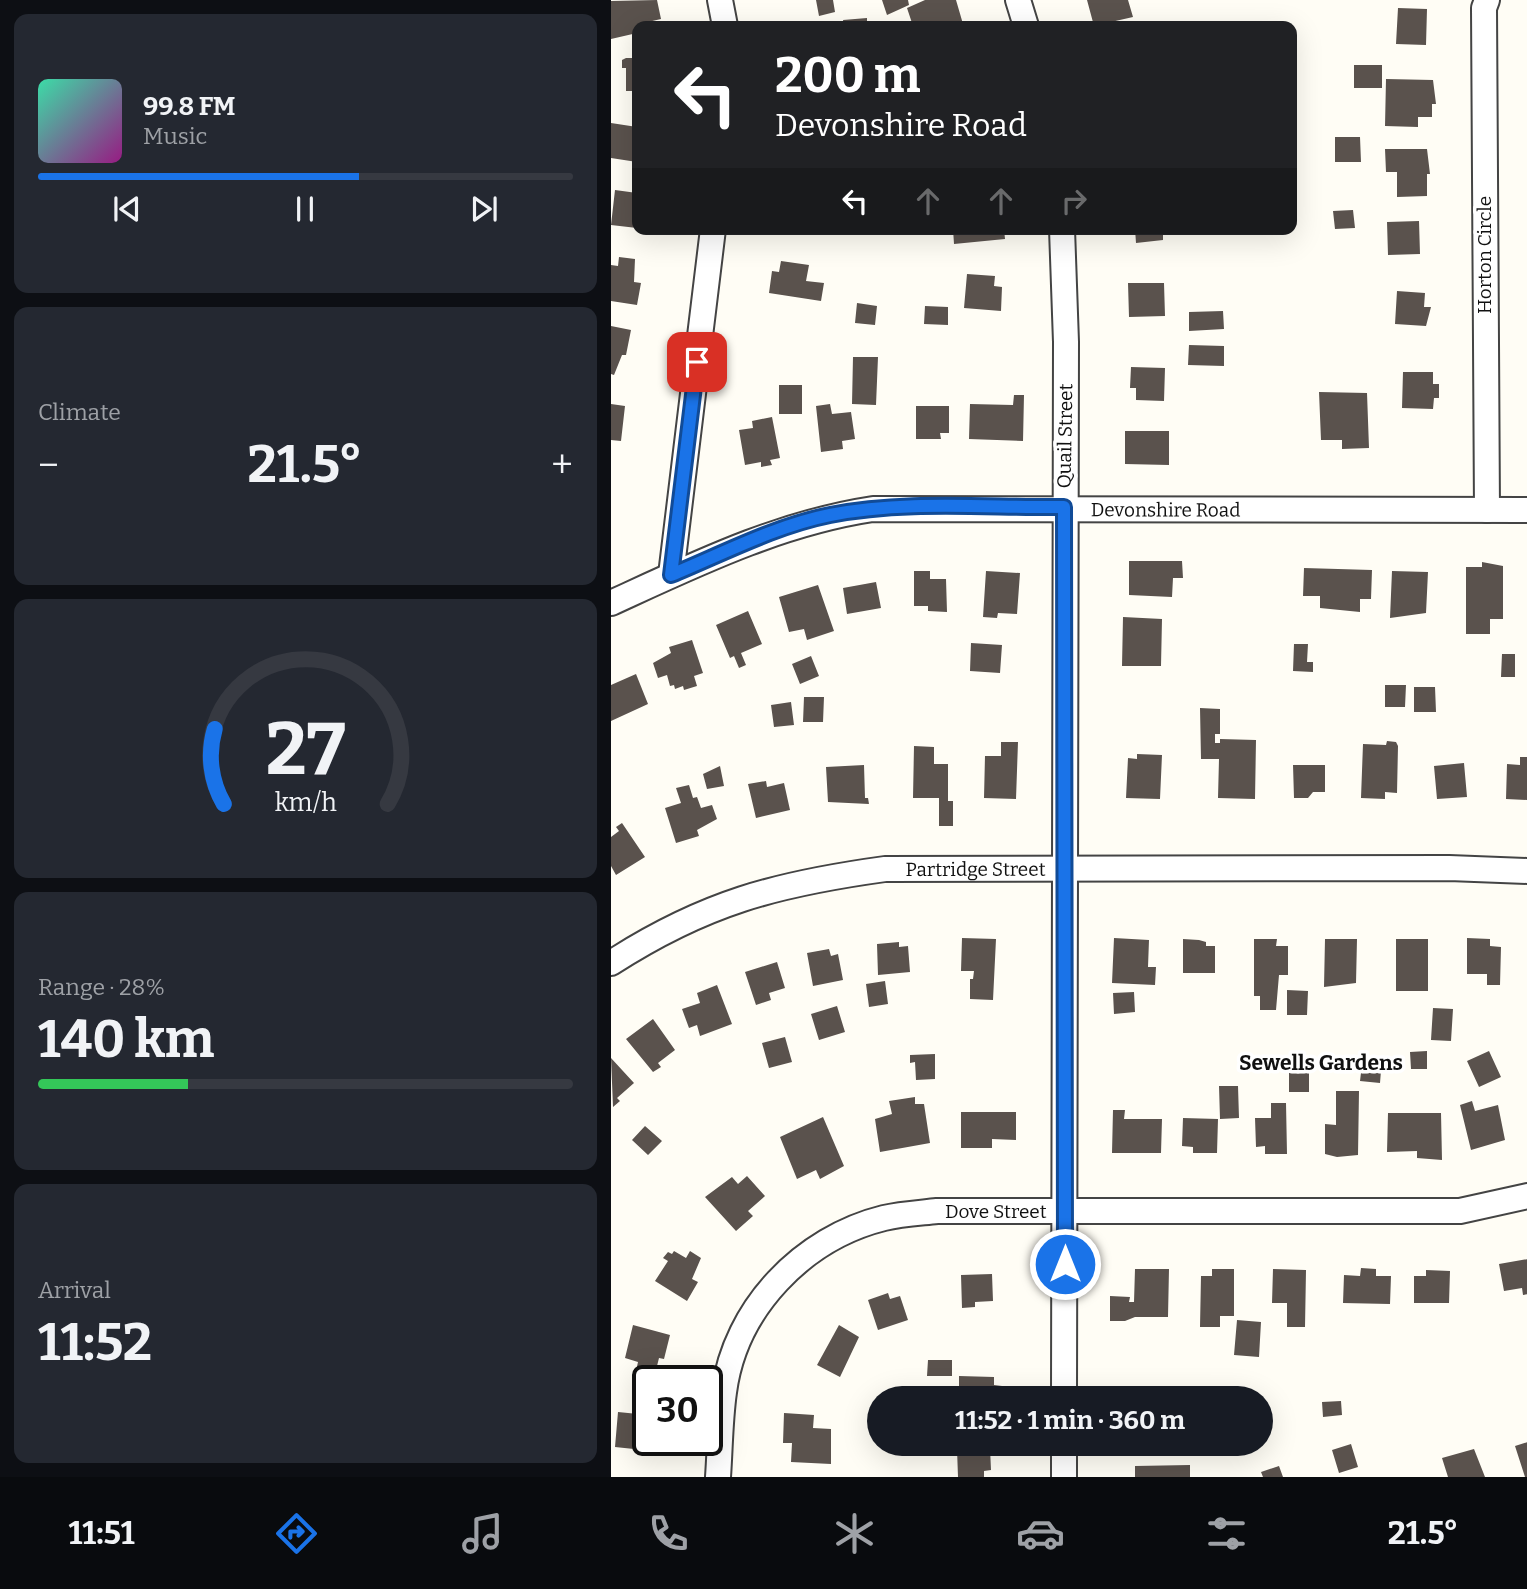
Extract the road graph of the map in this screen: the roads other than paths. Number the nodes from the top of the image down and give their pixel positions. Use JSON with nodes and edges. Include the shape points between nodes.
{"nodes":[{"id":1,"x":719,"y":0,"type":"edge"},
{"id":2,"x":1018,"y":0,"type":"edge"},
{"id":3,"x":1487,"y":0,"type":"edge"},
{"id":4,"x":724,"y":21,"type":"edge"},
{"id":5,"x":1024,"y":21,"type":"edge"},
{"id":6,"x":712,"y":235,"type":"edge"},
{"id":7,"x":1062,"y":235,"type":"edge"},
{"id":8,"x":1064,"y":507,"type":"junction"},
{"id":9,"x":1487,"y":510,"type":"junction"},
{"id":10,"x":1527,"y":510,"type":"edge"},
{"id":11,"x":671,"y":575,"type":"junction"},
{"id":12,"x":611,"y":603,"type":"edge"},
{"id":13,"x":1064,"y":868,"type":"junction"},
{"id":14,"x":1527,"y":871,"type":"edge"},
{"id":15,"x":611,"y":963,"type":"edge"},
{"id":16,"x":1527,"y":1196,"type":"edge"},
{"id":17,"x":1065,"y":1211,"type":"junction"},
{"id":18,"x":1064,"y":1386,"type":"edge"},
{"id":19,"x":1064,"y":1456,"type":"edge"},
{"id":20,"x":718,"y":1477,"type":"edge"},
{"id":21,"x":1064,"y":1477,"type":"edge"}],
"edges":[{"from":1,"to":4,"type":"street"},
{"from":2,"to":5,"type":"street"},
{"from":3,"to":9,"type":"street","name":"Horton Circle"},
{"from":6,"to":11,"type":"street"},
{"from":7,"to":8,"type":"street","name":"Quail Street"},
{"from":8,"to":9,"type":"street","name":"Devonshire Road"},
{"from":8,"to":11,"type":"street","name":"Devonshire Road","via":[[873,509],[829,515]]},
{"from":8,"to":13,"type":"street","name":"Quail Street"},
{"from":9,"to":10,"type":"street","name":"Devonshire Road"},
{"from":11,"to":12,"type":"street","name":"Devonshire Road"},
{"from":13,"to":14,"type":"street","name":"Partridge Street"},
{"from":13,"to":15,"type":"street","name":"Partridge Street","via":[[885,869],[815,879],[747,896],[691,917]]},
{"from":13,"to":17,"type":"street","name":"Quail Street"},
{"from":16,"to":17,"type":"street","name":"Dove Street","via":[[1460,1211]]},
{"from":17,"to":18,"type":"street","name":"Quail Street"},
{"from":17,"to":20,"type":"street","name":"Dove Street","via":[[937,1211],[885,1217],[831,1239],[800,1259],[774,1284],[749,1319],[732,1357],[724,1391]]},
{"from":19,"to":21,"type":"street"}]}
